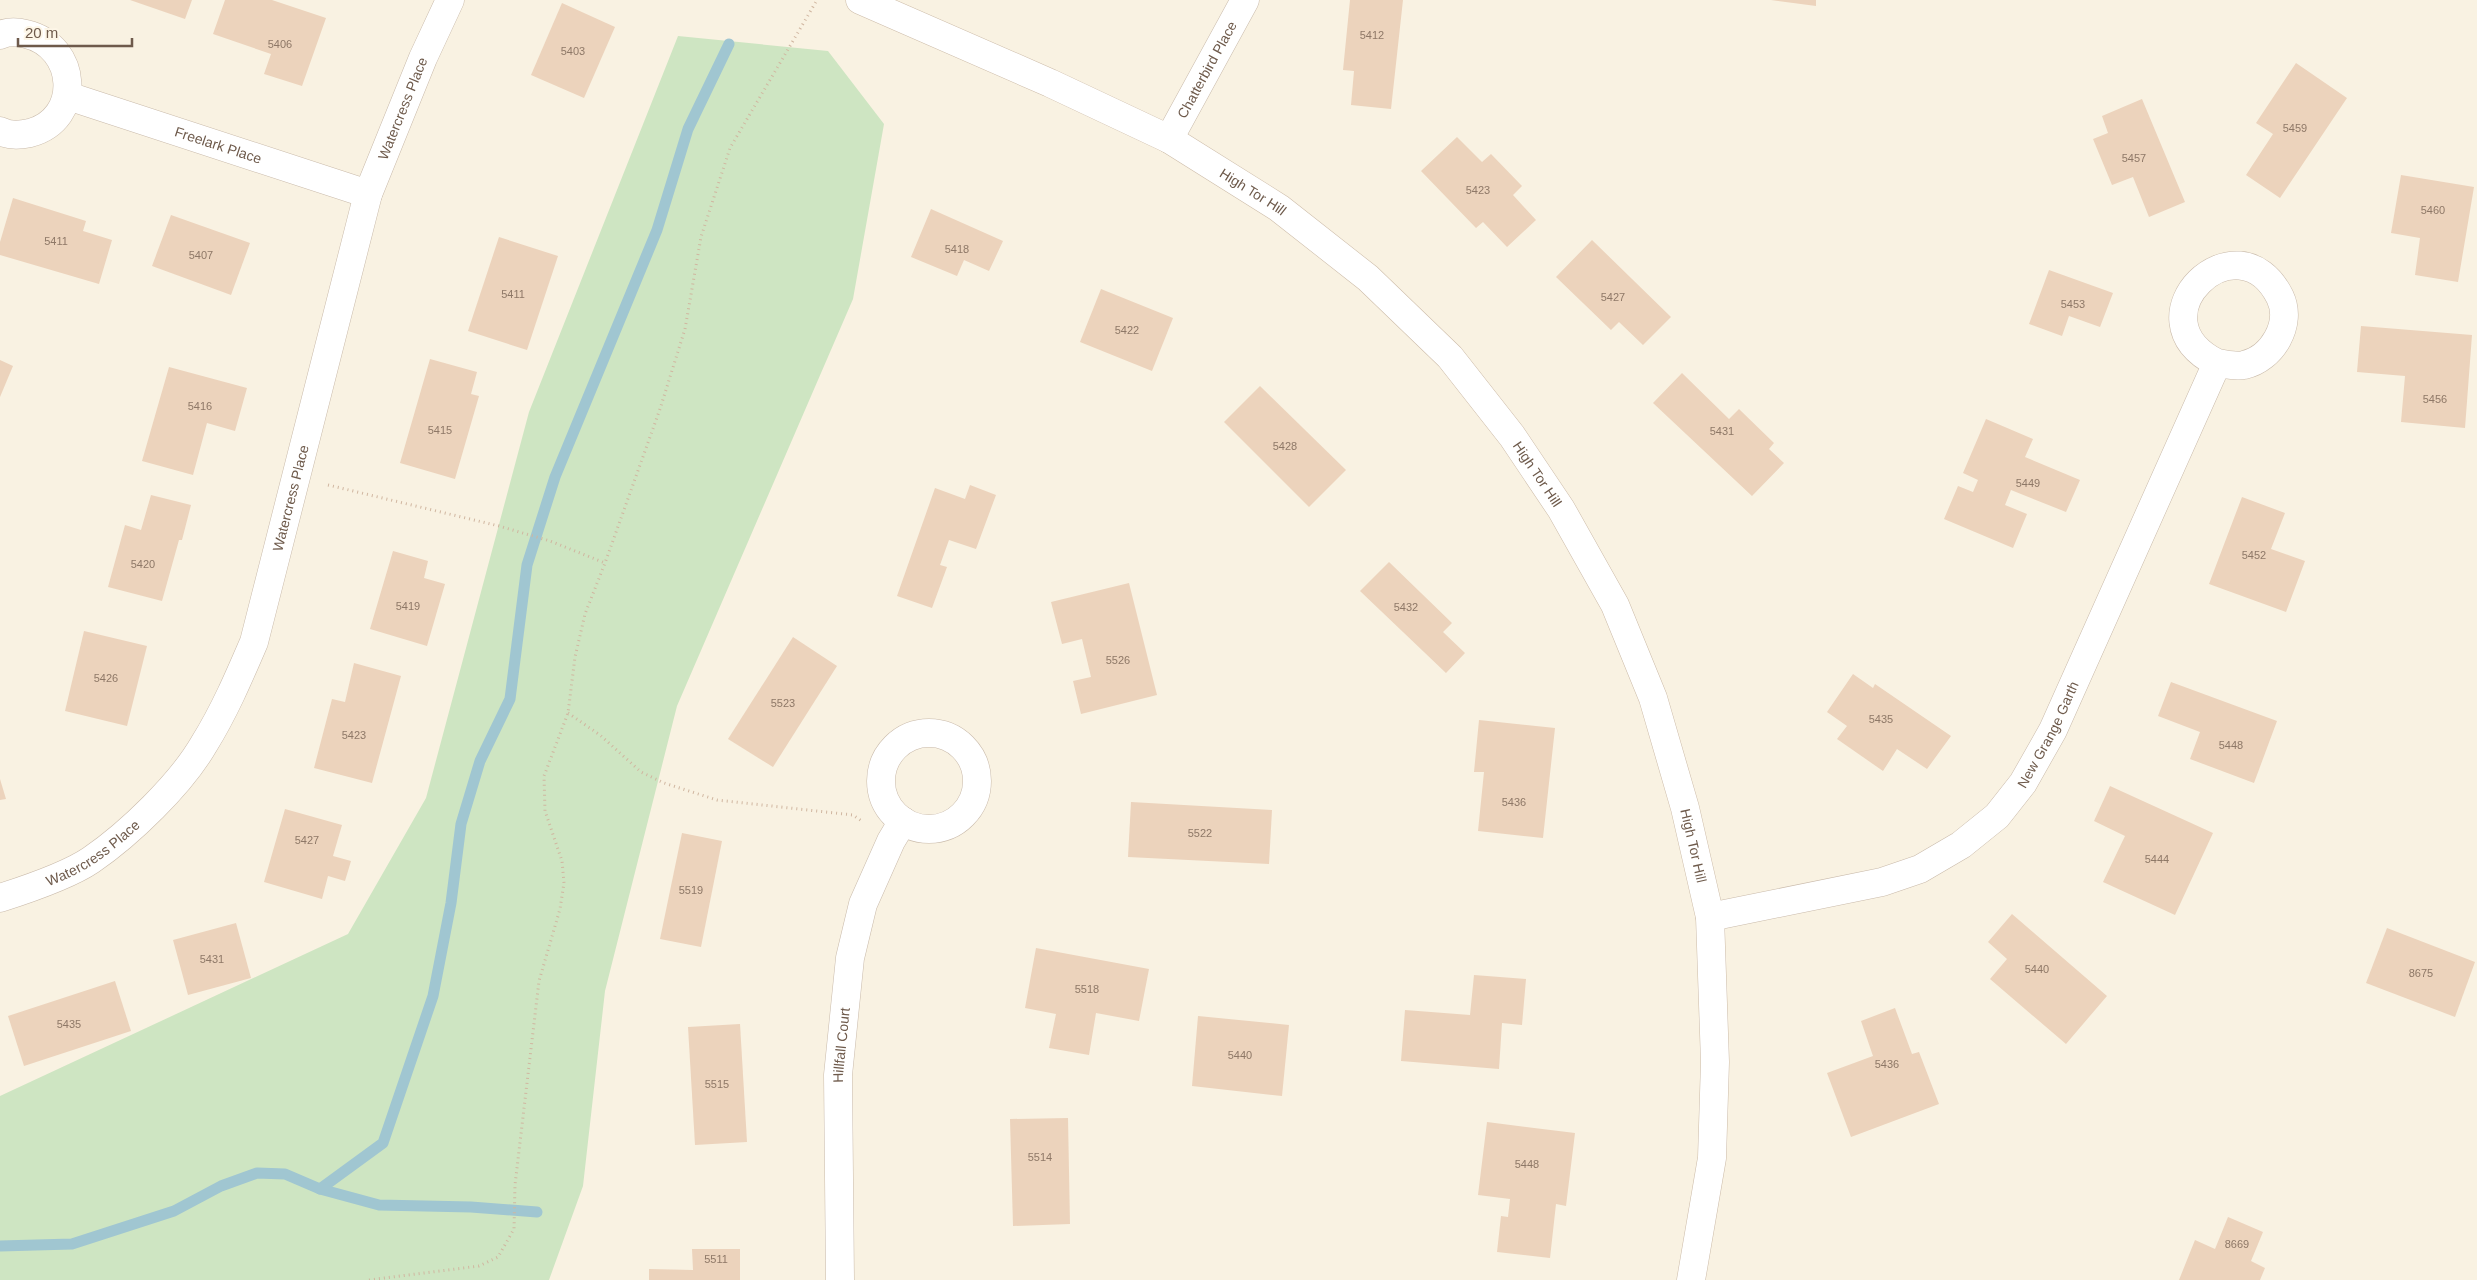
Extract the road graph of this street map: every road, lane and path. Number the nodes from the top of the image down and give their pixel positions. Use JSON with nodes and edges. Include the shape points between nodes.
{"nodes":[{"id":1,"x":450,"y":0,"type":"edge"},
{"id":2,"x":817,"y":0,"type":"edge"},
{"id":3,"x":860,"y":0,"type":"edge"},
{"id":4,"x":1245,"y":0,"type":"edge"},
{"id":5,"x":0,"y":35,"type":"edge"},
{"id":6,"x":68,"y":96,"type":"junction"},
{"id":7,"x":0,"y":132,"type":"edge"},
{"id":8,"x":1170,"y":139,"type":"junction"},
{"id":9,"x":368,"y":194,"type":"junction"},
{"id":10,"x":2217,"y":363,"type":"dead end"},
{"id":11,"x":296,"y":478,"type":"junction"},
{"id":12,"x":605,"y":563,"type":"junction"},
{"id":13,"x":568,"y":713,"type":"junction"},
{"id":14,"x":897,"y":831,"type":"joint"},
{"id":15,"x":0,"y":898,"type":"edge"},
{"id":16,"x":1710,"y":917,"type":"junction"},
{"id":17,"x":369,"y":1280,"type":"edge"},
{"id":18,"x":840,"y":1280,"type":"edge"},
{"id":19,"x":1691,"y":1280,"type":"edge"}],
"edges":[{"from":1,"to":9,"type":"street","name":"Watercress Place"},
{"from":2,"to":12,"type":"path","via":[[730,148],[700,237],[685,329]]},
{"from":3,"to":8,"type":"street","name":"High Tor Hill"},
{"from":4,"to":8,"type":"street","name":"Chatterbird Place"},
{"from":5,"to":6,"type":"street","via":[[19,32],[39,36],[55,49],[68,71]]},
{"from":6,"to":7,"type":"street","via":[[55,119],[38,131],[22,135]]},
{"from":6,"to":9,"type":"street","name":"Freelark Place"},
{"from":8,"to":16,"type":"street","name":"High Tor Hill","via":[[1279,208],[1368,278],[1450,357],[1512,436],[1561,508],[1615,605],[1653,698],[1685,808]]},
{"from":9,"to":11,"type":"street","name":"Watercress Place"},
{"from":10,"to":16,"type":"street","name":"New Grange Garth","via":[[2053,730],[2024,782],[1997,816],[1961,845],[1920,869],[1890,880]]},
{"from":11,"to":12,"type":"path","via":[[499,526],[550,541]]},
{"from":11,"to":15,"type":"street","name":"Watercress Place","via":[[254,642],[204,746],[170,788],[90,861]]},
{"from":12,"to":13,"type":"path","via":[[585,614],[575,657]]},
{"from":13,"to":14,"type":"path","via":[[600,735],[641,772],[664,783],[717,800],[853,815]]},
{"from":13,"to":17,"type":"path","via":[[544,776],[545,811],[562,861],[564,883],[560,910],[539,981],[515,1185],[514,1230],[498,1257],[479,1266]]},
{"from":14,"to":18,"type":"street","name":"Hillfall Court","via":[[863,904],[850,958],[843,1013],[838,1075]]},
{"from":16,"to":19,"type":"street","name":"High Tor Hill","via":[[1715,1062],[1712,1158]]}]}
